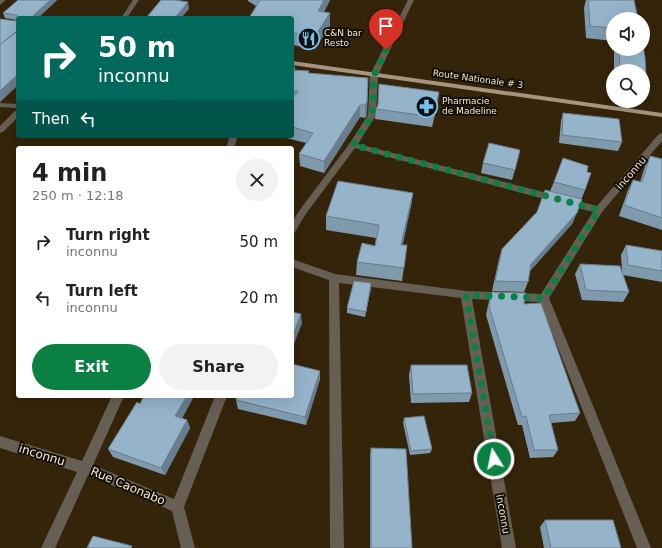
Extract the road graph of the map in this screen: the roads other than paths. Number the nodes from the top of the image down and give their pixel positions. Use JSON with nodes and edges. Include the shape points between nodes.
{"nodes":[{"id":1,"x":3,"y":0,"type":"edge"},
{"id":2,"x":136,"y":0,"type":"edge"},
{"id":3,"x":411,"y":0,"type":"edge"},
{"id":4,"x":0,"y":3,"type":"edge"},
{"id":5,"x":125,"y":16,"type":"edge"},
{"id":6,"x":294,"y":64,"type":"edge"},
{"id":7,"x":374,"y":75,"type":"junction"},
{"id":8,"x":0,"y":105,"type":"edge"},
{"id":9,"x":16,"y":106,"type":"edge"},
{"id":10,"x":16,"y":115,"type":"edge"},
{"id":11,"x":662,"y":115,"type":"edge"},
{"id":12,"x":0,"y":130,"type":"edge"},
{"id":13,"x":662,"y":136,"type":"edge"},
{"id":14,"x":353,"y":145,"type":"junction"},
{"id":15,"x":599,"y":210,"type":"junction"},
{"id":16,"x":294,"y":227,"type":"edge"},
{"id":17,"x":294,"y":264,"type":"edge"},
{"id":18,"x":334,"y":278,"type":"junction"},
{"id":19,"x":466,"y":295,"type":"junction"},
{"id":20,"x":544,"y":298,"type":"junction"},
{"id":21,"x":117,"y":398,"type":"edge"},
{"id":22,"x":220,"y":398,"type":"edge"},
{"id":23,"x":0,"y":442,"type":"edge"},
{"id":24,"x":85,"y":468,"type":"junction"},
{"id":25,"x":177,"y":507,"type":"junction"},
{"id":26,"x":48,"y":548,"type":"edge"},
{"id":27,"x":188,"y":548,"type":"edge"},
{"id":28,"x":337,"y":548,"type":"edge"},
{"id":29,"x":509,"y":548,"type":"edge"},
{"id":30,"x":644,"y":548,"type":"edge"}],
"edges":[{"from":1,"to":4,"type":"street"},
{"from":2,"to":5,"type":"street"},
{"from":3,"to":7,"type":"street"},
{"from":6,"to":7,"type":"main road","name":"Route Nationale # 3"},
{"from":7,"to":11,"type":"main road","name":"Route Nationale # 3"},
{"from":7,"to":14,"type":"street","via":[[372,115]]},
{"from":8,"to":9,"type":"street"},
{"from":10,"to":12,"type":"street"},
{"from":13,"to":15,"type":"street","name":"inconnu"},
{"from":14,"to":15,"type":"street"},
{"from":14,"to":16,"type":"street"},
{"from":15,"to":20,"type":"street","name":"inconnu"},
{"from":17,"to":18,"type":"street"},
{"from":18,"to":19,"type":"street"},
{"from":18,"to":28,"type":"street"},
{"from":19,"to":20,"type":"street"},
{"from":19,"to":29,"type":"street","name":"inconnu"},
{"from":20,"to":30,"type":"street"},
{"from":21,"to":24,"type":"street"},
{"from":22,"to":25,"type":"street"},
{"from":23,"to":24,"type":"street","name":"inconnu"},
{"from":24,"to":25,"type":"street","name":"Rue Caonabo"},
{"from":24,"to":26,"type":"street"},
{"from":25,"to":27,"type":"street","name":"Rue Caonabo"}]}
